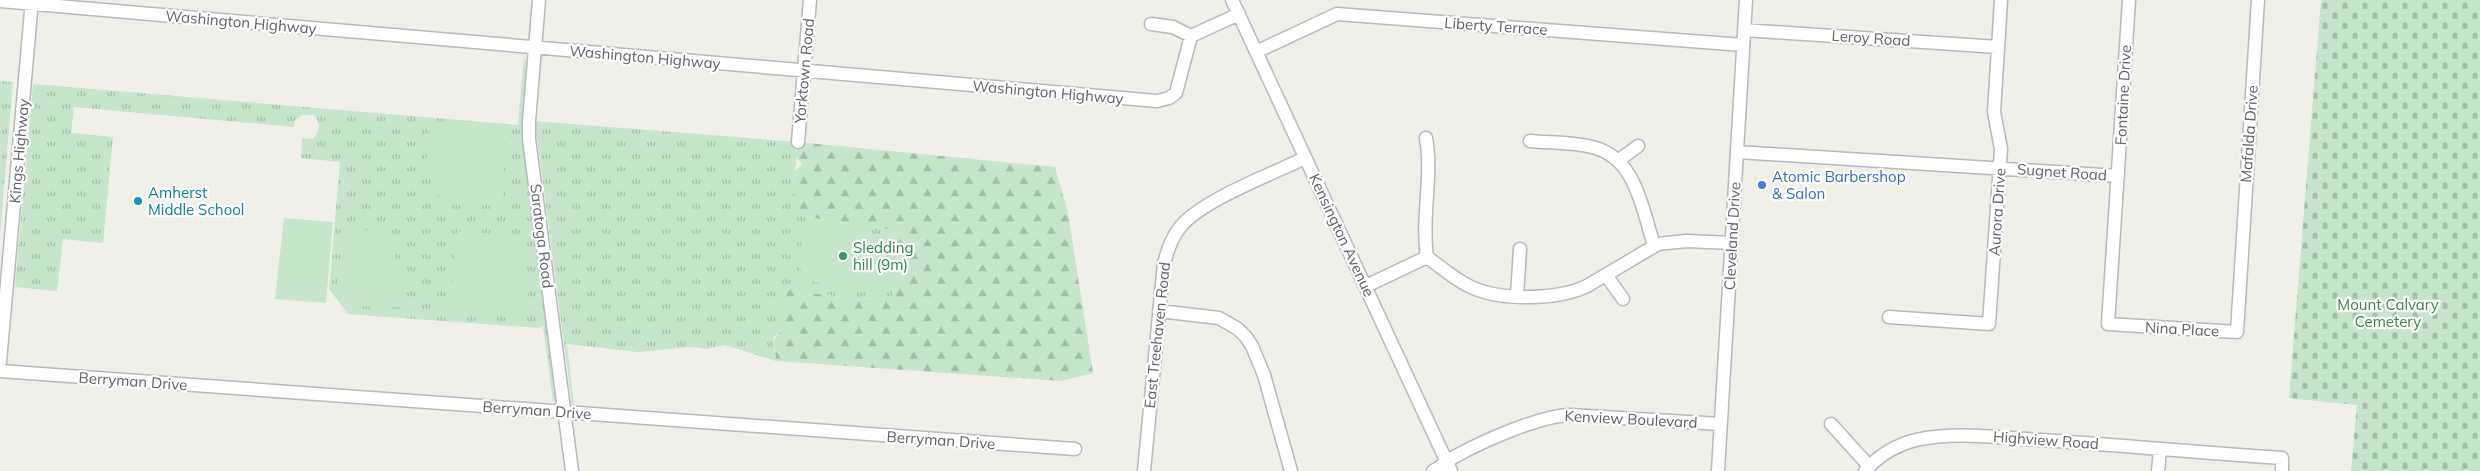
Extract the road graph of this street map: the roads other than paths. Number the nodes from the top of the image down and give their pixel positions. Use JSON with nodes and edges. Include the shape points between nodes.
{"nodes":[{"id":1,"x":0,"y":0,"type":"edge"},
{"id":2,"x":539,"y":0,"type":"edge"},
{"id":3,"x":810,"y":0,"type":"edge"},
{"id":4,"x":1232,"y":0,"type":"edge"},
{"id":5,"x":1746,"y":0,"type":"edge"},
{"id":6,"x":2001,"y":0,"type":"edge"},
{"id":7,"x":2129,"y":0,"type":"edge"},
{"id":8,"x":2258,"y":0,"type":"edge"},
{"id":9,"x":32,"y":2,"type":"edge"},
{"id":10,"x":1239,"y":14,"type":"junction"},
{"id":11,"x":1151,"y":24,"type":"dead end"},
{"id":12,"x":1744,"y":30,"type":"junction"},
{"id":13,"x":1191,"y":36,"type":"junction"},
{"id":14,"x":1743,"y":45,"type":"junction"},
{"id":15,"x":535,"y":47,"type":"junction"},
{"id":16,"x":1998,"y":47,"type":"junction"},
{"id":17,"x":1256,"y":52,"type":"junction"},
{"id":18,"x":804,"y":71,"type":"junction"},
{"id":19,"x":1426,"y":138,"type":"dead end"},
{"id":20,"x":1530,"y":141,"type":"dead end"},
{"id":21,"x":798,"y":142,"type":"dead end"},
{"id":22,"x":1638,"y":146,"type":"dead end"},
{"id":23,"x":1737,"y":152,"type":"junction"},
{"id":24,"x":1305,"y":158,"type":"junction"},
{"id":25,"x":1619,"y":160,"type":"junction"},
{"id":26,"x":2000,"y":168,"type":"junction"},
{"id":27,"x":2118,"y":176,"type":"junction"},
{"id":28,"x":1732,"y":243,"type":"junction"},
{"id":29,"x":1654,"y":245,"type":"junction"},
{"id":30,"x":1520,"y":249,"type":"dead end"},
{"id":31,"x":1426,"y":257,"type":"junction"},
{"id":32,"x":2241,"y":268,"type":"joint"},
{"id":33,"x":1606,"y":275,"type":"junction"},
{"id":34,"x":1366,"y":286,"type":"junction"},
{"id":35,"x":1517,"y":295,"type":"junction"},
{"id":36,"x":1623,"y":299,"type":"dead end"},
{"id":37,"x":1159,"y":311,"type":"junction"},
{"id":38,"x":1889,"y":317,"type":"dead end"},
{"id":39,"x":2123,"y":326,"type":"joint"},
{"id":40,"x":0,"y":362,"type":"edge"},
{"id":41,"x":0,"y":371,"type":"edge"},
{"id":42,"x":565,"y":412,"type":"junction"},
{"id":43,"x":1721,"y":424,"type":"junction"},
{"id":44,"x":1831,"y":424,"type":"dead end"},
{"id":45,"x":1075,"y":449,"type":"dead end"},
{"id":46,"x":2160,"y":450,"type":"junction"},
{"id":47,"x":1449,"y":467,"type":"edge"},
{"id":48,"x":1867,"y":468,"type":"edge"},
{"id":49,"x":572,"y":471,"type":"edge"},
{"id":50,"x":1144,"y":471,"type":"edge"},
{"id":51,"x":1291,"y":471,"type":"edge"},
{"id":52,"x":1433,"y":471,"type":"edge"},
{"id":53,"x":1718,"y":471,"type":"edge"},
{"id":54,"x":2158,"y":471,"type":"edge"},
{"id":55,"x":2282,"y":471,"type":"edge"}],
"edges":[{"from":1,"to":9,"type":"street","name":"Washington Highway"},
{"from":2,"to":15,"type":"street","name":"Saratoga Road"},
{"from":3,"to":18,"type":"street","name":"Yorktown Road"},
{"from":4,"to":10,"type":"street","name":"Kensington Avenue"},
{"from":5,"to":12,"type":"street","name":"Cleveland Drive"},
{"from":6,"to":16,"type":"street","name":"Aurora Drive"},
{"from":7,"to":27,"type":"street","name":"Fontaine Drive"},
{"from":8,"to":32,"type":"street","name":"Mafalda Drive"},
{"from":9,"to":15,"type":"street","name":"Washington Highway"},
{"from":9,"to":40,"type":"street","name":"Kings Highway"},
{"from":10,"to":13,"type":"street"},
{"from":10,"to":17,"type":"street","name":"Kensington Avenue"},
{"from":11,"to":13,"type":"street","via":[[1173,27]]},
{"from":12,"to":14,"type":"street","name":"Cleveland Drive"},
{"from":12,"to":16,"type":"street","name":"Leroy Road"},
{"from":13,"to":18,"type":"street","name":"Washington Highway","via":[[1176,94],[1163,101]]},
{"from":14,"to":17,"type":"street","name":"Liberty Terrace","via":[[1337,14]]},
{"from":14,"to":23,"type":"street","name":"Cleveland Drive"},
{"from":15,"to":18,"type":"street","name":"Washington Highway"},
{"from":15,"to":42,"type":"street","name":"Saratoga Road","via":[[529,139]]},
{"from":16,"to":26,"type":"street","name":"Aurora Drive","via":[[1994,112],[2001,149]]},
{"from":17,"to":24,"type":"street","name":"Kensington Avenue"},
{"from":18,"to":21,"type":"street","name":"Yorktown Road"},
{"from":19,"to":31,"type":"street","via":[[1430,156],[1424,229]]},
{"from":20,"to":25,"type":"street","via":[[1594,147]]},
{"from":22,"to":25,"type":"street"},
{"from":23,"to":26,"type":"street","name":"Sugnet Road"},
{"from":23,"to":28,"type":"street","name":"Cleveland Drive"},
{"from":24,"to":34,"type":"street","name":"Kensington Avenue"},
{"from":24,"to":37,"type":"street","name":"East Treehaven Road","via":[[1198,211],[1182,225],[1171,242],[1164,263]]},
{"from":25,"to":29,"type":"street","via":[[1634,182]]},
{"from":26,"to":27,"type":"street","name":"Sugnet Road"},
{"from":26,"to":38,"type":"street","name":"Aurora Drive","via":[[1989,324]]},
{"from":27,"to":39,"type":"street","name":"Fontaine Drive","via":[[2108,324]]},
{"from":28,"to":29,"type":"street","via":[[1686,241]]},
{"from":28,"to":43,"type":"street","name":"Cleveland Drive"},
{"from":29,"to":33,"type":"street"},
{"from":30,"to":35,"type":"street"},
{"from":31,"to":34,"type":"street"},
{"from":31,"to":35,"type":"street","via":[[1471,287]]},
{"from":32,"to":39,"type":"street","name":"Nina Place","via":[[2237,332]]},
{"from":33,"to":35,"type":"street","via":[[1577,291],[1559,296]]},
{"from":33,"to":36,"type":"street"},
{"from":34,"to":47,"type":"street","name":"Kensington Avenue"},
{"from":37,"to":50,"type":"street","name":"East Treehaven Road"},
{"from":37,"to":51,"type":"street","via":[[1219,318],[1246,337],[1264,375]]},
{"from":41,"to":42,"type":"street","name":"Berryman Drive"},
{"from":42,"to":45,"type":"street","name":"Berryman Drive"},
{"from":42,"to":49,"type":"street","name":"Saratoga Road"},
{"from":43,"to":47,"type":"street","name":"Kenview Boulevard","via":[[1562,415],[1534,422],[1456,456]]},
{"from":43,"to":53,"type":"street","name":"Cleveland Drive"},
{"from":44,"to":48,"type":"street"},
{"from":46,"to":48,"type":"street","name":"Highview Road","via":[[1948,436],[1899,446]]},
{"from":46,"to":54,"type":"street"},
{"from":46,"to":55,"type":"street","name":"Highview Road","via":[[2282,458]]},
{"from":47,"to":52,"type":"street","name":"Kenview Boulevard"}]}
